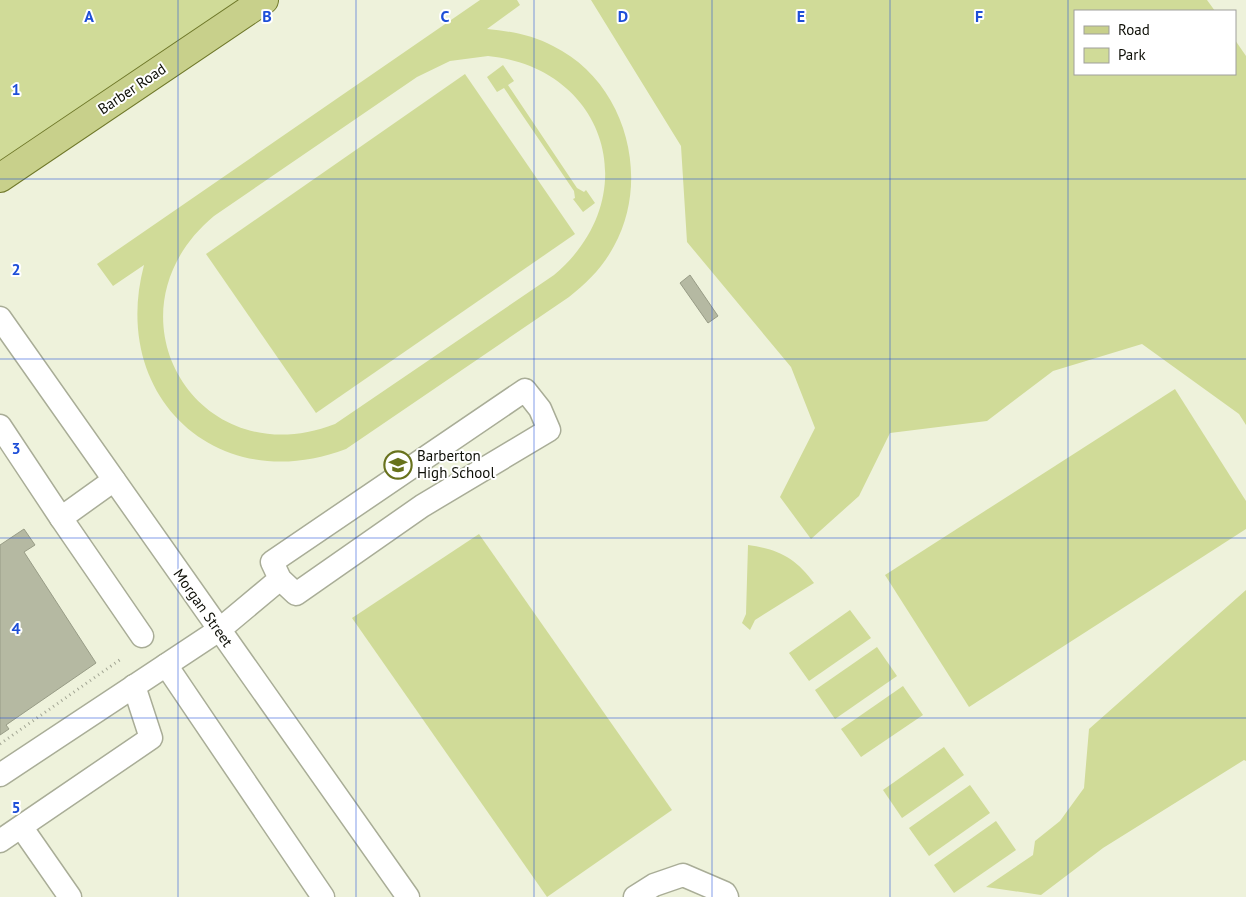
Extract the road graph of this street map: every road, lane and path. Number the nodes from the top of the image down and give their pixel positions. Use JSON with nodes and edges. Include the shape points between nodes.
{"nodes":[{"id":1,"x":264,"y":0,"type":"edge"},
{"id":2,"x":0,"y":178,"type":"edge"},
{"id":3,"x":0,"y":318,"type":"edge"},
{"id":4,"x":0,"y":426,"type":"edge"},
{"id":5,"x":114,"y":480,"type":"junction"},
{"id":6,"x":62,"y":518,"type":"junction"},
{"id":7,"x":280,"y":579,"type":"junction"},
{"id":8,"x":219,"y":630,"type":"junction"},
{"id":9,"x":142,"y":636,"type":"dead end"},
{"id":10,"x":121,"y":659,"type":"dead end"},
{"id":11,"x":166,"y":666,"type":"junction"},
{"id":12,"x":134,"y":686,"type":"junction"},
{"id":13,"x":0,"y":744,"type":"edge"},
{"id":14,"x":0,"y":775,"type":"edge"},
{"id":15,"x":22,"y":828,"type":"junction"},
{"id":16,"x":0,"y":842,"type":"edge"},
{"id":17,"x":70,"y":897,"type":"edge"},
{"id":18,"x":323,"y":897,"type":"edge"},
{"id":19,"x":408,"y":897,"type":"edge"},
{"id":20,"x":636,"y":897,"type":"edge"},
{"id":21,"x":727,"y":897,"type":"edge"}],
"edges":[{"from":1,"to":2,"type":"main road","name":"Barber Road"},
{"from":3,"to":5,"type":"street","name":"Morgan Street"},
{"from":4,"to":6,"type":"street"},
{"from":5,"to":6,"type":"street"},
{"from":5,"to":8,"type":"street","name":"Morgan Street"},
{"from":6,"to":9,"type":"street"},
{"from":7,"to":7,"type":"street","via":[[296,594],[422,506],[549,430],[540,409],[525,390],[272,562]]},
{"from":7,"to":8,"type":"street"},
{"from":8,"to":11,"type":"street"},
{"from":8,"to":19,"type":"street","name":"Morgan Street"},
{"from":10,"to":13,"type":"path"},
{"from":11,"to":12,"type":"street"},
{"from":11,"to":18,"type":"street"},
{"from":12,"to":14,"type":"street"},
{"from":12,"to":15,"type":"street","via":[[151,738]]},
{"from":15,"to":16,"type":"street"},
{"from":15,"to":17,"type":"street"},
{"from":20,"to":21,"type":"street","via":[[683,875],[725,893]]}]}
